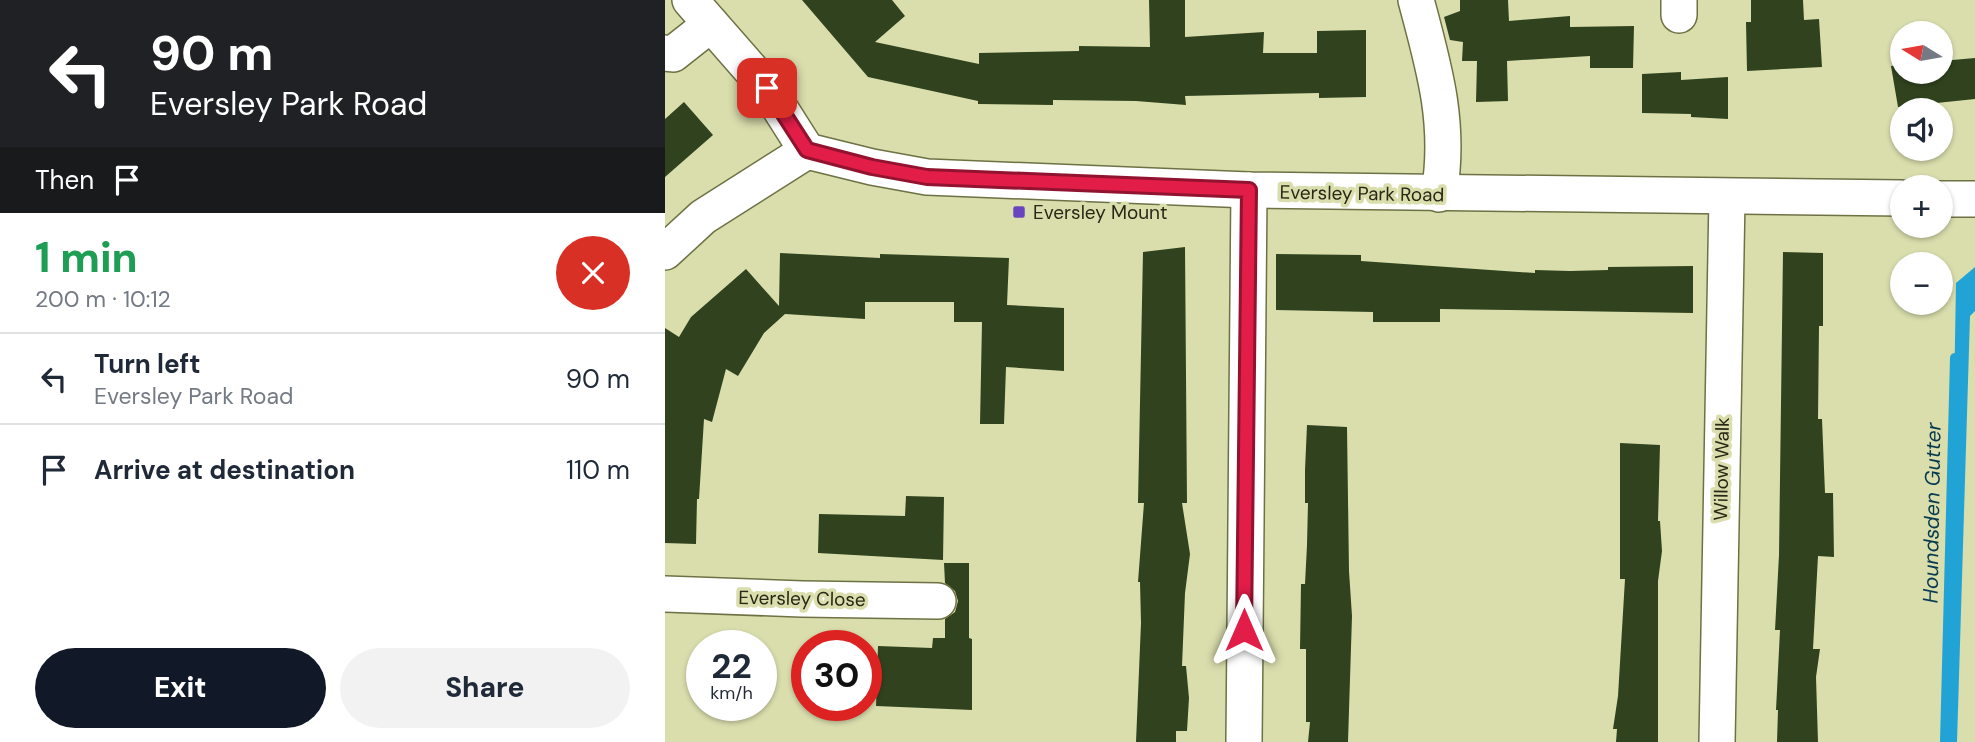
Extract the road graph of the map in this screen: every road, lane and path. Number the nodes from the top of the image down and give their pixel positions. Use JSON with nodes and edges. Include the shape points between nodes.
{"nodes":[{"id":1,"x":1416,"y":0,"type":"edge"},
{"id":2,"x":700,"y":12,"type":"edge"},
{"id":3,"x":665,"y":53,"type":"edge"},
{"id":4,"x":807,"y":150,"type":"junction"},
{"id":5,"x":1249,"y":190,"type":"junction"},
{"id":6,"x":1439,"y":194,"type":"junction"},
{"id":7,"x":1727,"y":197,"type":"junction"},
{"id":8,"x":1890,"y":198,"type":"edge"},
{"id":9,"x":1953,"y":199,"type":"edge"},
{"id":10,"x":1975,"y":199,"type":"edge"},
{"id":11,"x":667,"y":245,"type":"edge"},
{"id":12,"x":665,"y":594,"type":"edge"},
{"id":13,"x":938,"y":601,"type":"dead end"},
{"id":14,"x":1244,"y":742,"type":"edge"},
{"id":15,"x":1717,"y":742,"type":"edge"}],
"edges":[{"from":1,"to":6,"type":"street","via":[[1444,122]]},
{"from":2,"to":3,"type":"street","via":[[673,54]]},
{"from":2,"to":4,"type":"street","via":[[767,88]]},
{"from":4,"to":5,"type":"street","name":"Eversley Park Road","via":[[927,177]]},
{"from":4,"to":11,"type":"street"},
{"from":5,"to":6,"type":"street","name":"Eversley Park Road"},
{"from":5,"to":14,"type":"street"},
{"from":6,"to":7,"type":"street","name":"Eversley Park Road"},
{"from":7,"to":8,"type":"street","name":"Eversley Park Road"},
{"from":7,"to":15,"type":"street","name":"Willow Walk"},
{"from":9,"to":10,"type":"street"},
{"from":12,"to":13,"type":"street","name":"Eversley Close"}]}
